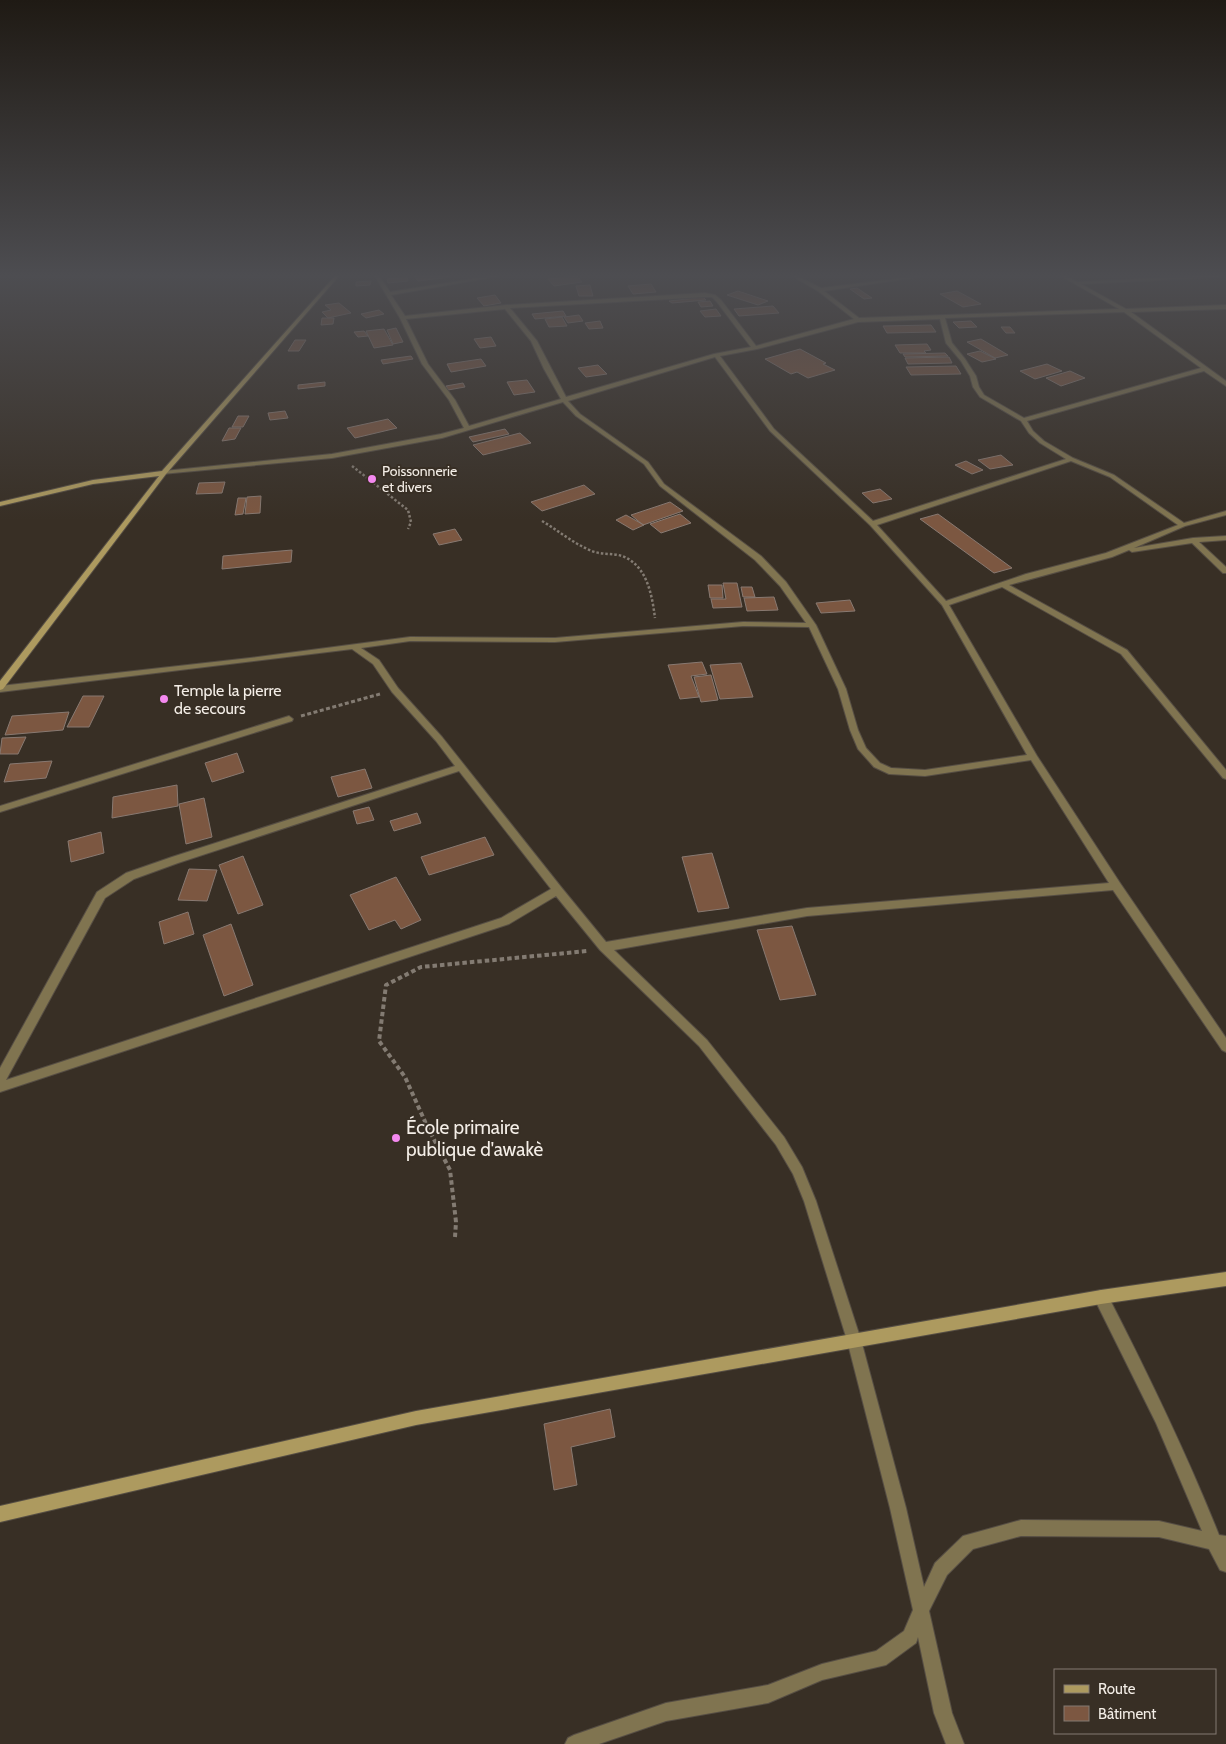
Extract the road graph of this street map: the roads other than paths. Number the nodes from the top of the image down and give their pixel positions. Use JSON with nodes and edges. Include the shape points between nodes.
{"nodes":[{"id":1,"x":266,"y":357,"type":"edge"},
{"id":2,"x":422,"y":357,"type":"edge"},
{"id":3,"x":542,"y":357,"type":"edge"},
{"id":4,"x":708,"y":357,"type":"edge"},
{"id":5,"x":718,"y":357,"type":"edge"},
{"id":6,"x":961,"y":357,"type":"edge"},
{"id":7,"x":1189,"y":357,"type":"edge"},
{"id":8,"x":1205,"y":369,"type":"junction"},
{"id":9,"x":1226,"y":384,"type":"edge"},
{"id":10,"x":565,"y":401,"type":"junction"},
{"id":11,"x":1023,"y":420,"type":"junction"},
{"id":12,"x":468,"y":429,"type":"junction"},
{"id":13,"x":1071,"y":459,"type":"junction"},
{"id":14,"x":164,"y":473,"type":"junction"},
{"id":15,"x":0,"y":504,"type":"edge"},
{"id":16,"x":1226,"y":514,"type":"edge"},
{"id":17,"x":872,"y":524,"type":"junction"},
{"id":18,"x":1184,"y":525,"type":"junction"},
{"id":19,"x":1226,"y":538,"type":"edge"},
{"id":20,"x":1194,"y":540,"type":"junction"},
{"id":21,"x":1109,"y":555,"type":"junction"},
{"id":22,"x":1226,"y":571,"type":"edge"},
{"id":23,"x":1003,"y":585,"type":"junction"},
{"id":24,"x":945,"y":604,"type":"junction"},
{"id":25,"x":812,"y":625,"type":"junction"},
{"id":26,"x":354,"y":647,"type":"junction"},
{"id":27,"x":0,"y":688,"type":"edge"},
{"id":28,"x":289,"y":720,"type":"road end"},
{"id":29,"x":1033,"y":757,"type":"junction"},
{"id":30,"x":460,"y":768,"type":"junction"},
{"id":31,"x":1226,"y":776,"type":"edge"},
{"id":32,"x":0,"y":809,"type":"edge"},
{"id":33,"x":1116,"y":886,"type":"junction"},
{"id":34,"x":557,"y":890,"type":"junction"},
{"id":35,"x":604,"y":946,"type":"junction"},
{"id":36,"x":1226,"y":1047,"type":"edge"},
{"id":37,"x":0,"y":1079,"type":"edge"},
{"id":38,"x":0,"y":1087,"type":"edge"},
{"id":39,"x":1226,"y":1279,"type":"edge"},
{"id":40,"x":1102,"y":1297,"type":"junction"},
{"id":41,"x":854,"y":1340,"type":"junction"},
{"id":42,"x":0,"y":1514,"type":"edge"},
{"id":43,"x":1220,"y":1543,"type":"edge"},
{"id":44,"x":1226,"y":1564,"type":"edge"},
{"id":45,"x":921,"y":1610,"type":"junction"},
{"id":46,"x":574,"y":1744,"type":"edge"},
{"id":47,"x":955,"y":1744,"type":"edge"}],
"edges":[{"from":1,"to":14,"type":"street"},
{"from":2,"to":12,"type":"street"},
{"from":3,"to":10,"type":"street"},
{"from":4,"to":10,"type":"street"},
{"from":5,"to":17,"type":"street","via":[[772,430]]},
{"from":6,"to":11,"type":"street","via":[[982,396]]},
{"from":7,"to":8,"type":"street"},
{"from":8,"to":9,"type":"street"},
{"from":8,"to":11,"type":"street"},
{"from":10,"to":12,"type":"street"},
{"from":10,"to":25,"type":"street","via":[[593,427],[646,463],[662,485],[758,558]]},
{"from":11,"to":13,"type":"street","via":[[1042,442]]},
{"from":12,"to":14,"type":"street","via":[[332,456]]},
{"from":13,"to":17,"type":"street"},
{"from":13,"to":18,"type":"street","via":[[1112,476]]},
{"from":14,"to":15,"type":"street","via":[[93,482]]},
{"from":14,"to":27,"type":"street"},
{"from":16,"to":18,"type":"street"},
{"from":17,"to":24,"type":"street"},
{"from":18,"to":21,"type":"street"},
{"from":19,"to":20,"type":"street"},
{"from":20,"to":21,"type":"street"},
{"from":20,"to":22,"type":"street"},
{"from":21,"to":23,"type":"street"},
{"from":23,"to":24,"type":"street"},
{"from":23,"to":31,"type":"street","via":[[1124,652]]},
{"from":24,"to":29,"type":"street"},
{"from":25,"to":26,"type":"street","via":[[743,624],[562,639],[410,639]]},
{"from":25,"to":29,"type":"street","via":[[842,689],[862,749],[878,765],[889,771],[925,773]]},
{"from":26,"to":27,"type":"street"},
{"from":26,"to":30,"type":"street","via":[[376,662]]},
{"from":28,"to":32,"type":"street"},
{"from":29,"to":33,"type":"street"},
{"from":30,"to":34,"type":"street"},
{"from":30,"to":37,"type":"street","via":[[166,863],[130,876],[101,895]]},
{"from":33,"to":35,"type":"street","via":[[807,912]]},
{"from":33,"to":36,"type":"street"},
{"from":34,"to":35,"type":"street"},
{"from":34,"to":38,"type":"street","via":[[505,921]]},
{"from":35,"to":41,"type":"street","via":[[703,1043],[780,1141],[798,1171],[810,1201]]},
{"from":39,"to":40,"type":"street"},
{"from":40,"to":41,"type":"street"},
{"from":40,"to":43,"type":"street"},
{"from":41,"to":42,"type":"street","via":[[416,1418]]},
{"from":41,"to":45,"type":"street"},
{"from":43,"to":44,"type":"street"},
{"from":43,"to":45,"type":"street","via":[[1159,1529],[1021,1528],[969,1542],[941,1569]]},
{"from":45,"to":46,"type":"street","via":[[910,1637],[880,1659],[822,1672],[768,1694],[666,1712]]},
{"from":45,"to":47,"type":"street","via":[[943,1713]]}]}
